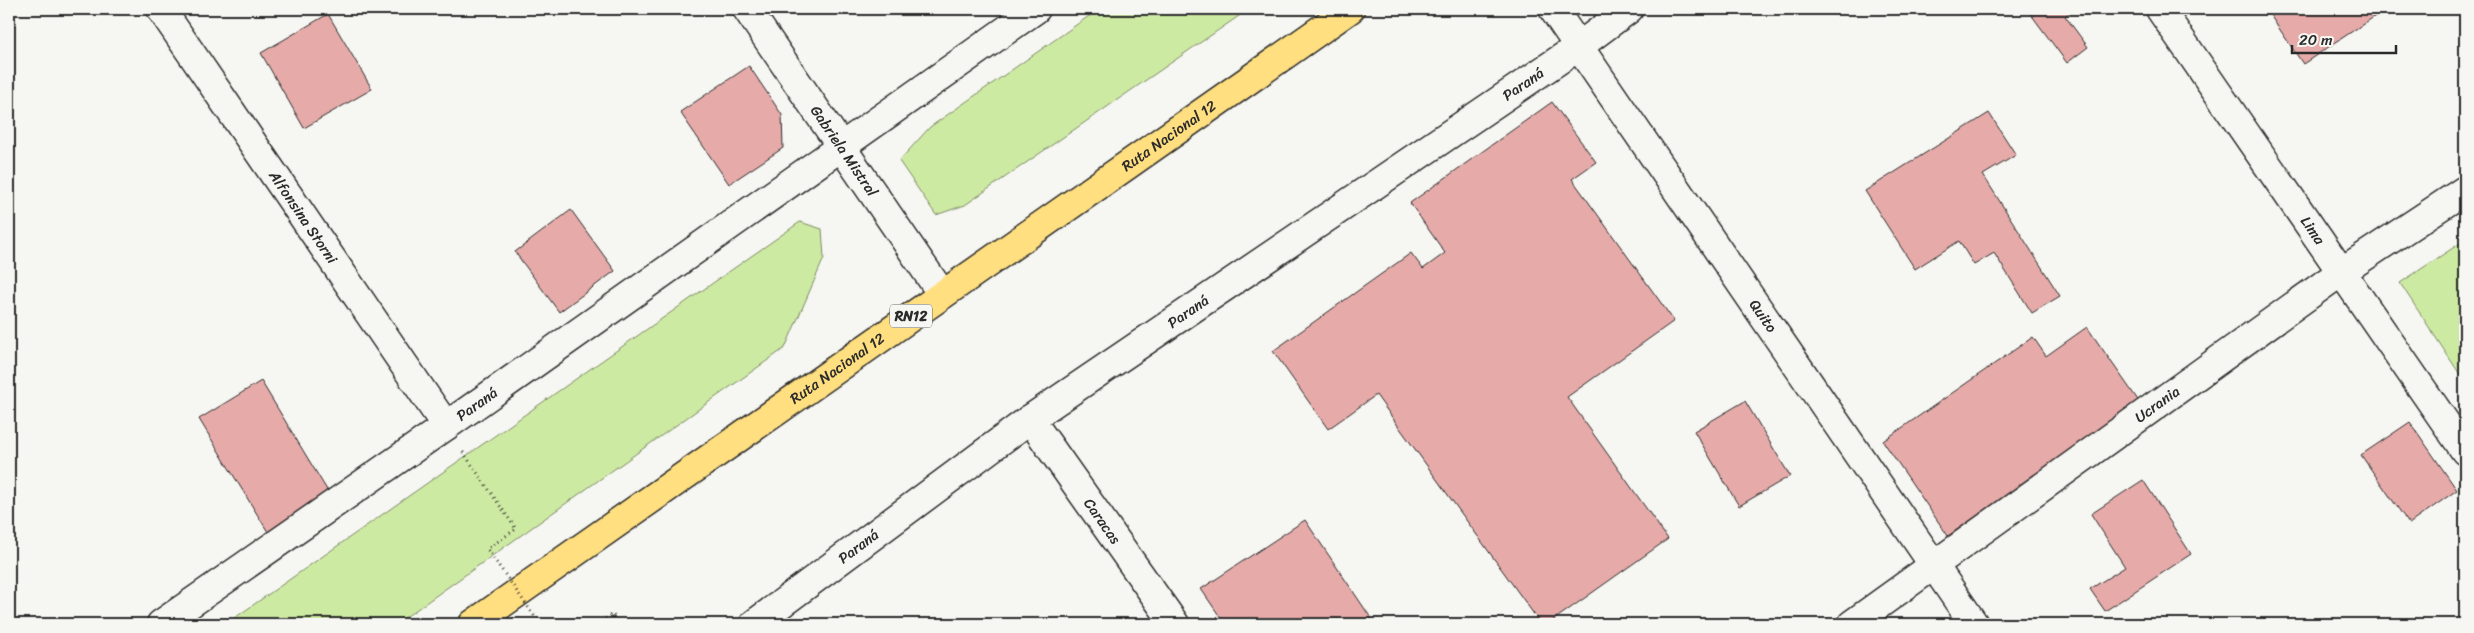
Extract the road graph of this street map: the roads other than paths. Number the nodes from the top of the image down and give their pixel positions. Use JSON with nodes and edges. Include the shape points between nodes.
{"nodes":[{"id":1,"x":161,"y":9,"type":"edge"},
{"id":2,"x":747,"y":9,"type":"edge"},
{"id":3,"x":1036,"y":9,"type":"edge"},
{"id":4,"x":1350,"y":9,"type":"edge"},
{"id":5,"x":1553,"y":9,"type":"edge"},
{"id":6,"x":1629,"y":9,"type":"edge"},
{"id":7,"x":2160,"y":9,"type":"edge"},
{"id":8,"x":1578,"y":47,"type":"junction"},
{"id":9,"x":841,"y":147,"type":"junction"},
{"id":10,"x":2465,"y":190,"type":"edge"},
{"id":11,"x":2341,"y":272,"type":"junction"},
{"id":12,"x":942,"y":294,"type":"junction"},
{"id":13,"x":1030,"y":419,"type":"junction"},
{"id":14,"x":446,"y":426,"type":"junction"},
{"id":15,"x":2465,"y":451,"type":"edge"},
{"id":16,"x":1934,"y":566,"type":"junction"},
{"id":17,"x":161,"y":624,"type":"edge"},
{"id":18,"x":472,"y":624,"type":"edge"},
{"id":19,"x":754,"y":624,"type":"edge"},
{"id":20,"x":1175,"y":624,"type":"edge"},
{"id":21,"x":1852,"y":624,"type":"edge"},
{"id":22,"x":1974,"y":624,"type":"edge"}],
"edges":[{"from":1,"to":14,"type":"street","name":"Alfonsina Storni"},
{"from":2,"to":9,"type":"street","name":"Gabriela Mistral"},
{"from":3,"to":9,"type":"street","name":"Paraná"},
{"from":4,"to":12,"type":"highway","name":"Ruta Nacional 12","number":"RN12"},
{"from":5,"to":8,"type":"street","name":"Quito"},
{"from":6,"to":8,"type":"street","name":"Paraná"},
{"from":7,"to":11,"type":"street","name":"Lima"},
{"from":8,"to":13,"type":"street","name":"Paraná"},
{"from":8,"to":16,"type":"street","name":"Quito"},
{"from":9,"to":12,"type":"street","name":"Gabriela Mistral"},
{"from":9,"to":14,"type":"street","name":"Paraná"},
{"from":10,"to":11,"type":"street","name":"Ucrania"},
{"from":11,"to":15,"type":"street","name":"Lima"},
{"from":11,"to":16,"type":"street","name":"Ucrania"},
{"from":12,"to":18,"type":"highway","name":"Ruta Nacional 12","number":"RN12"},
{"from":13,"to":19,"type":"street","name":"Paraná"},
{"from":13,"to":20,"type":"street","name":"Caracas"},
{"from":14,"to":17,"type":"street","name":"Paraná"},
{"from":16,"to":21,"type":"street","name":"Ucrania"},
{"from":16,"to":22,"type":"street","name":"Quito"}]}
